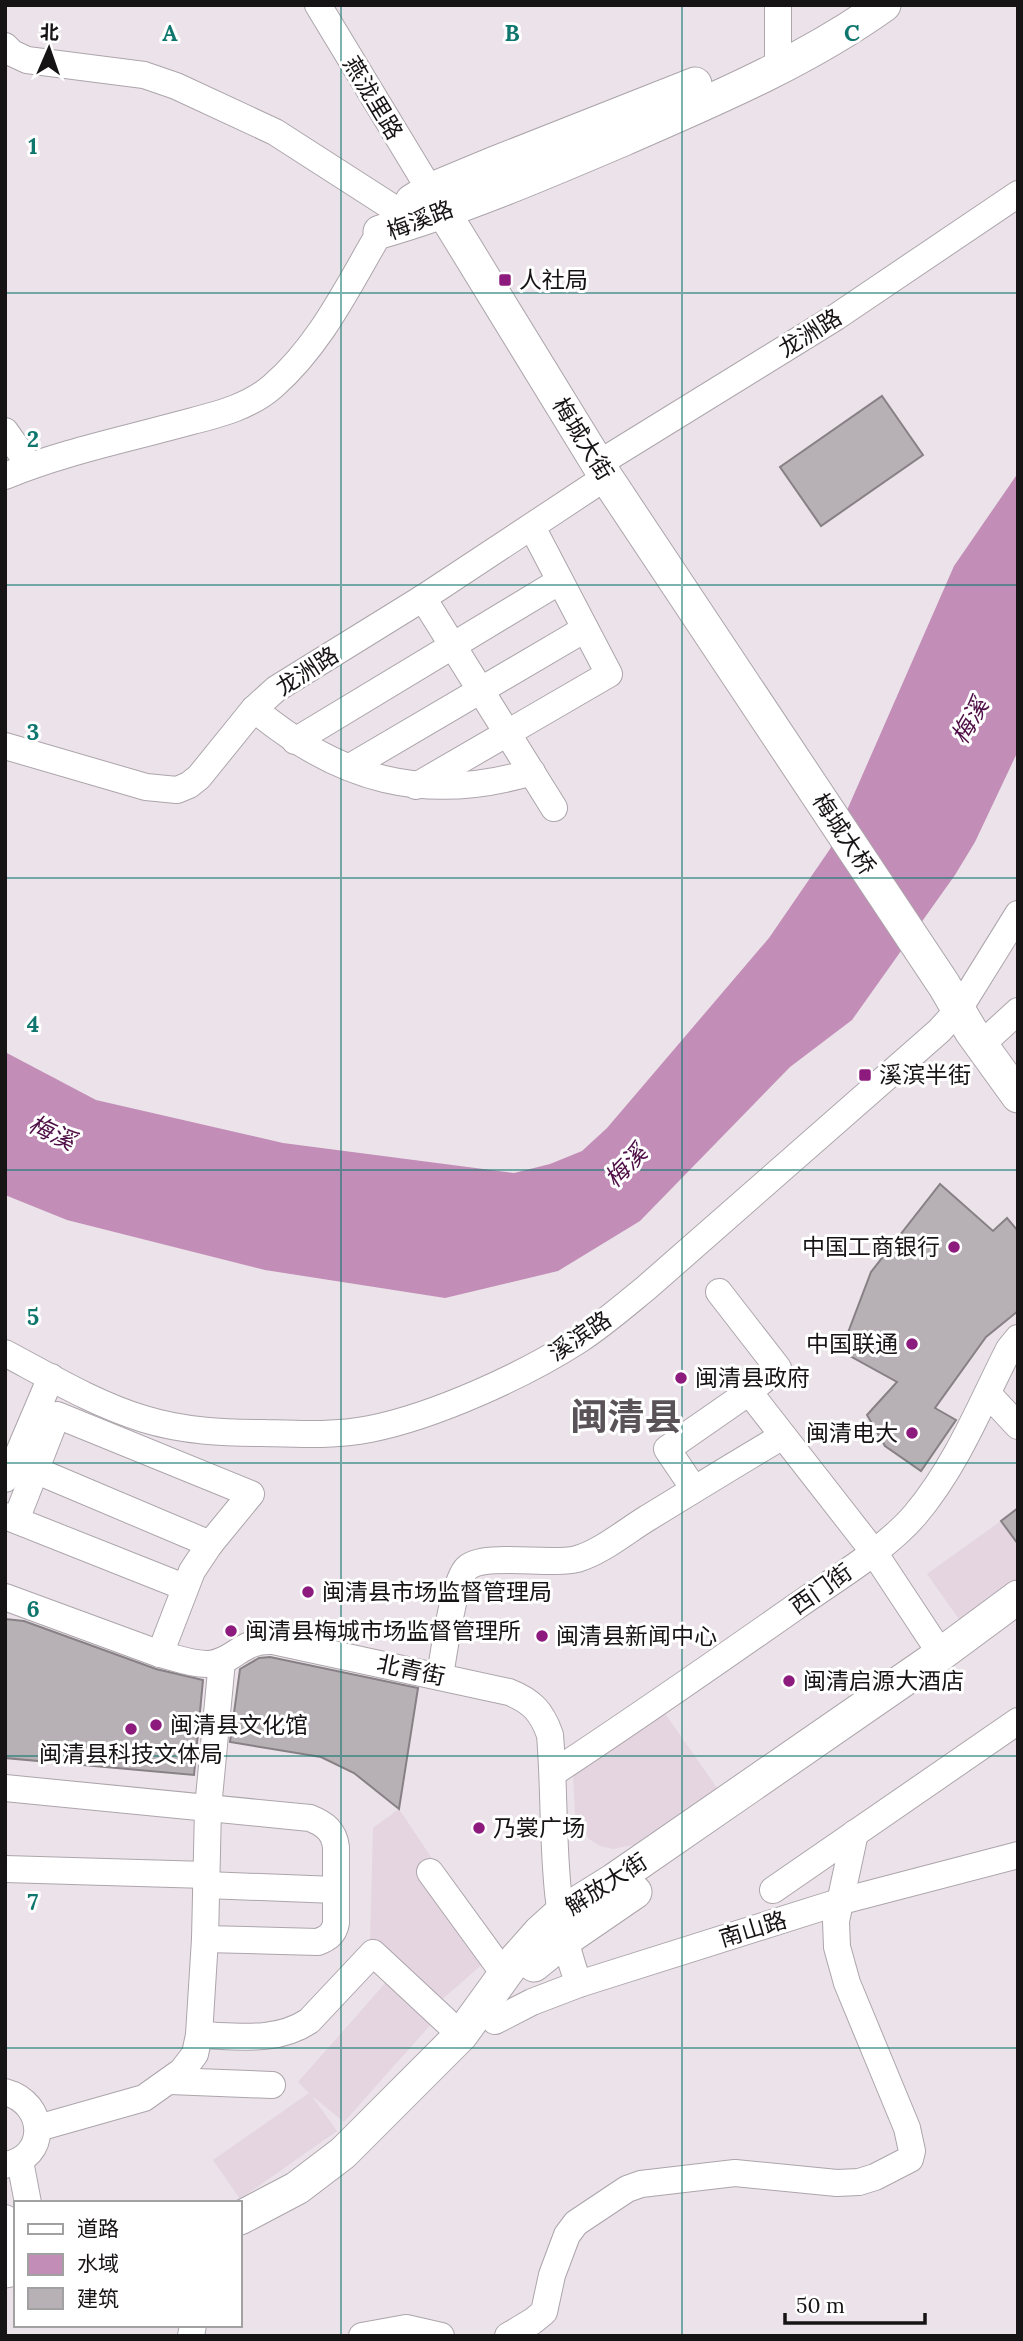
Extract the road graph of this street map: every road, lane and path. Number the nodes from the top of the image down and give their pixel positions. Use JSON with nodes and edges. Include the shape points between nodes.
{"nodes":[{"id":1,"x":318,"y":5,"type":"edge"},
{"id":2,"x":778,"y":5,"type":"edge"},
{"id":3,"x":850,"y":5,"type":"edge"},
{"id":4,"x":884,"y":5,"type":"edge"},
{"id":5,"x":5,"y":46,"type":"edge"},
{"id":6,"x":778,"y":58,"type":"junction"},
{"id":7,"x":1018,"y":194,"type":"edge"},
{"id":8,"x":413,"y":213,"type":"junction"},
{"id":9,"x":5,"y":431,"type":"edge"},
{"id":10,"x":30,"y":466,"type":"junction"},
{"id":11,"x":602,"y":471,"type":"junction"},
{"id":12,"x":5,"y":476,"type":"edge"},
{"id":13,"x":532,"y":527,"type":"junction"},
{"id":14,"x":560,"y":581,"type":"junction"},
{"id":15,"x":423,"y":598,"type":"junction"},
{"id":16,"x":585,"y":629,"type":"junction"},
{"id":17,"x":453,"y":645,"type":"junction"},
{"id":18,"x":743,"y":684,"type":"joint"},
{"id":19,"x":481,"y":691,"type":"junction"},
{"id":20,"x":254,"y":709,"type":"junction"},
{"id":21,"x":508,"y":733,"type":"junction"},
{"id":22,"x":295,"y":741,"type":"junction"},
{"id":23,"x":5,"y":746,"type":"edge"},
{"id":24,"x":350,"y":767,"type":"junction"},
{"id":25,"x":532,"y":772,"type":"junction"},
{"id":26,"x":416,"y":786,"type":"junction"},
{"id":27,"x":554,"y":808,"type":"dead end"},
{"id":28,"x":1018,"y":914,"type":"edge"},
{"id":29,"x":952,"y":997,"type":"junction"},
{"id":30,"x":1018,"y":1011,"type":"edge"},
{"id":31,"x":981,"y":1045,"type":"junction"},
{"id":32,"x":1018,"y":1096,"type":"edge"},
{"id":33,"x":719,"y":1292,"type":"dead end"},
{"id":34,"x":1018,"y":1338,"type":"edge"},
{"id":35,"x":5,"y":1353,"type":"edge"},
{"id":36,"x":51,"y":1377,"type":"junction"},
{"id":37,"x":749,"y":1392,"type":"junction"},
{"id":38,"x":988,"y":1394,"type":"junction"},
{"id":39,"x":1018,"y":1426,"type":"edge"},
{"id":40,"x":783,"y":1436,"type":"junction"},
{"id":41,"x":35,"y":1470,"type":"junction"},
{"id":42,"x":5,"y":1479,"type":"edge"},
{"id":43,"x":694,"y":1489,"type":"junction"},
{"id":44,"x":11,"y":1518,"type":"edge"},
{"id":45,"x":210,"y":1544,"type":"junction"},
{"id":46,"x":873,"y":1551,"type":"junction"},
{"id":47,"x":184,"y":1587,"type":"junction"},
{"id":48,"x":6,"y":1597,"type":"edge"},
{"id":49,"x":1018,"y":1597,"type":"edge"},
{"id":50,"x":1018,"y":1621,"type":"edge"},
{"id":51,"x":160,"y":1654,"type":"junction"},
{"id":52,"x":941,"y":1654,"type":"junction"},
{"id":53,"x":222,"y":1661,"type":"junction"},
{"id":54,"x":440,"y":1675,"type":"junction"},
{"id":55,"x":1018,"y":1721,"type":"edge"},
{"id":56,"x":553,"y":1773,"type":"junction"},
{"id":57,"x":5,"y":1788,"type":"edge"},
{"id":58,"x":208,"y":1808,"type":"junction"},
{"id":59,"x":855,"y":1833,"type":"junction"},
{"id":60,"x":1018,"y":1854,"type":"edge"},
{"id":61,"x":5,"y":1869,"type":"edge"},
{"id":62,"x":430,"y":1871,"type":"dead end"},
{"id":63,"x":206,"y":1880,"type":"junction"},
{"id":64,"x":335,"y":1890,"type":"junction"},
{"id":65,"x":773,"y":1890,"type":"dead end"},
{"id":66,"x":842,"y":1901,"type":"junction"},
{"id":67,"x":563,"y":1927,"type":"junction"},
{"id":68,"x":205,"y":1940,"type":"junction"},
{"id":69,"x":505,"y":1975,"type":"junction"},
{"id":70,"x":579,"y":1984,"type":"junction"},
{"id":71,"x":495,"y":2021,"type":"junction"},
{"id":72,"x":199,"y":2035,"type":"junction"},
{"id":73,"x":461,"y":2035,"type":"junction"},
{"id":74,"x":170,"y":2081,"type":"junction"},
{"id":75,"x":272,"y":2085,"type":"dead end"},
{"id":76,"x":5,"y":2092,"type":"edge"},
{"id":77,"x":38,"y":2128,"type":"junction"},
{"id":78,"x":13,"y":2163,"type":"edge"},
{"id":79,"x":27,"y":2201,"type":"edge"},
{"id":80,"x":242,"y":2217,"type":"edge"},
{"id":81,"x":5,"y":2218,"type":"edge"},
{"id":82,"x":242,"y":2233,"type":"edge"},
{"id":83,"x":11,"y":2275,"type":"edge"},
{"id":84,"x":362,"y":2336,"type":"edge"},
{"id":85,"x":441,"y":2336,"type":"edge"},
{"id":86,"x":508,"y":2336,"type":"edge"}],
"edges":[{"from":1,"to":8,"type":"street","name":"燕泷里路"},
{"from":2,"to":6,"type":"street"},
{"from":3,"to":6,"type":"main road","name":"梅溪路"},
{"from":4,"to":6,"type":"main road","name":"梅溪路","via":[[856,24]]},
{"from":5,"to":8,"type":"street","via":[[27,60],[144,75],[176,86],[275,132]]},
{"from":6,"to":8,"type":"main road","name":"梅溪路","via":[[697,83]]},
{"from":7,"to":11,"type":"street","name":"龙洲路"},
{"from":8,"to":10,"type":"street","name":"梅溪路","via":[[287,372],[258,397],[242,406]]},
{"from":8,"to":11,"type":"main road","name":"梅城大街"},
{"from":9,"to":10,"type":"street"},
{"from":10,"to":12,"type":"street","name":"梅溪路"},
{"from":11,"to":13,"type":"street","name":"龙洲路"},
{"from":11,"to":18,"type":"main road","name":"梅城大街"},
{"from":13,"to":14,"type":"street"},
{"from":13,"to":15,"type":"street","name":"龙洲路"},
{"from":14,"to":16,"type":"street"},
{"from":14,"to":17,"type":"street"},
{"from":15,"to":17,"type":"street"},
{"from":15,"to":20,"type":"street","name":"龙洲路","via":[[276,689]]},
{"from":16,"to":19,"type":"street"},
{"from":16,"to":21,"type":"street","via":[[609,674]]},
{"from":17,"to":19,"type":"street"},
{"from":17,"to":22,"type":"street"},
{"from":18,"to":29,"type":"main road","name":"梅城大桥"},
{"from":19,"to":21,"type":"street"},
{"from":19,"to":24,"type":"street"},
{"from":20,"to":22,"type":"street"},
{"from":20,"to":23,"type":"street","name":"龙洲路","via":[[199,777],[177,790],[146,787]]},
{"from":21,"to":25,"type":"street"},
{"from":21,"to":26,"type":"street"},
{"from":22,"to":24,"type":"street"},
{"from":24,"to":26,"type":"street","via":[[389,782]]},
{"from":25,"to":26,"type":"street","via":[[480,785]]},
{"from":25,"to":27,"type":"street"},
{"from":28,"to":29,"type":"street","name":"溪滨路"},
{"from":29,"to":31,"type":"main road"},
{"from":29,"to":36,"type":"street","name":"溪滨路","via":[[939,1031],[636,1296],[580,1339],[482,1391],[369,1429],[237,1433],[141,1419]]},
{"from":30,"to":31,"type":"street"},
{"from":31,"to":32,"type":"main road"},
{"from":33,"to":37,"type":"street","via":[[778,1368]]},
{"from":34,"to":38,"type":"street","name":"西门街"},
{"from":35,"to":36,"type":"street","name":"溪滨路"},
{"from":36,"to":42,"type":"street"},
{"from":37,"to":40,"type":"street"},
{"from":37,"to":43,"type":"street","via":[[667,1449]]},
{"from":38,"to":39,"type":"street"},
{"from":38,"to":46,"type":"street","name":"西门街","via":[[925,1502]]},
{"from":40,"to":43,"type":"street"},
{"from":40,"to":46,"type":"street"},
{"from":41,"to":44,"type":"street"},
{"from":41,"to":45,"type":"street"},
{"from":41,"to":45,"type":"street","via":[[57,1415],[251,1493]]},
{"from":43,"to":54,"type":"street","via":[[578,1558],[469,1565],[459,1581]]},
{"from":44,"to":47,"type":"street"},
{"from":45,"to":47,"type":"street"},
{"from":46,"to":52,"type":"street"},
{"from":46,"to":56,"type":"street","name":"西门街"},
{"from":47,"to":51,"type":"street"},
{"from":48,"to":51,"type":"street"},
{"from":49,"to":52,"type":"main road","name":"解放大街"},
{"from":50,"to":67,"type":"main road","name":"解放大街"},
{"from":51,"to":53,"type":"street","via":[[197,1663]]},
{"from":52,"to":67,"type":"main road","name":"解放大街","via":[[614,1880]]},
{"from":53,"to":54,"type":"street","name":"北青街","via":[[251,1643],[273,1641]]},
{"from":53,"to":58,"type":"street"},
{"from":54,"to":56,"type":"street","name":"北青街","via":[[509,1692],[535,1705],[550,1735]]},
{"from":55,"to":59,"type":"street"},
{"from":56,"to":67,"type":"street","name":"北青街"},
{"from":57,"to":58,"type":"street"},
{"from":58,"to":63,"type":"street"},
{"from":58,"to":64,"type":"street","via":[[320,1822],[335,1836]]},
{"from":59,"to":65,"type":"street"},
{"from":59,"to":66,"type":"street"},
{"from":60,"to":66,"type":"street","name":"南山路"},
{"from":61,"to":63,"type":"street"},
{"from":62,"to":69,"type":"street"},
{"from":63,"to":64,"type":"street"},
{"from":63,"to":68,"type":"street"},
{"from":64,"to":68,"type":"street","via":[[334,1931],[318,1942]]},
{"from":66,"to":70,"type":"street","name":"南山路"},
{"from":66,"to":86,"type":"street","via":[[836,1921],[837,1947],[847,1983],[907,2128],[912,2151],[909,2159],[859,2182],[735,2173],[627,2189],[576,2223],[552,2275],[544,2312]]},
{"from":67,"to":69,"type":"main road","name":"解放大街","via":[[540,1932]]},
{"from":67,"to":70,"type":"street","name":"北青街"},
{"from":67,"to":71,"type":"main road","name":"解放大街","via":[[507,1998]]},
{"from":68,"to":72,"type":"street"},
{"from":69,"to":73,"type":"main road","name":"解放大街"},
{"from":70,"to":71,"type":"street","name":"南山路"},
{"from":71,"to":82,"type":"main road","name":"解放大街","via":[[471,2051],[338,2178],[305,2203]]},
{"from":72,"to":73,"type":"street","via":[[269,2036],[296,2030],[373,1953]]},
{"from":72,"to":74,"type":"street","via":[[195,2054]]},
{"from":73,"to":80,"type":"main road","name":"解放大街","via":[[343,2153],[297,2188]]},
{"from":74,"to":75,"type":"street"},
{"from":74,"to":77,"type":"street","via":[[125,2105]]},
{"from":76,"to":77,"type":"street","via":[[24,2100]]},
{"from":77,"to":78,"type":"street","via":[[29,2153]]},
{"from":78,"to":79,"type":"street"},
{"from":81,"to":83,"type":"street"},
{"from":84,"to":85,"type":"street","via":[[406,2328]]}]}
